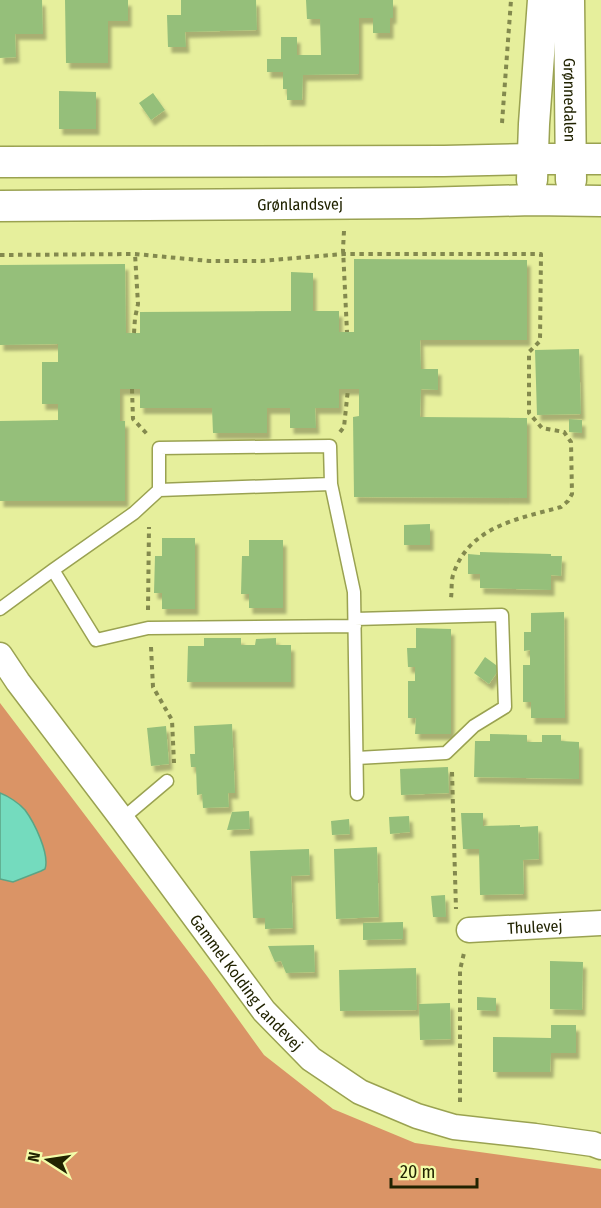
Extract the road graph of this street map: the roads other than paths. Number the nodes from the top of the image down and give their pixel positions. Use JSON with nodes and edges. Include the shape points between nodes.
{"nodes":[{"id":1,"x":543,"y":0,"type":"edge"},
{"id":2,"x":568,"y":0,"type":"edge"},
{"id":3,"x":532,"y":159,"type":"junction"},
{"id":4,"x":571,"y":159,"type":"junction"},
{"id":5,"x":601,"y":159,"type":"edge"},
{"id":6,"x":0,"y":162,"type":"edge"},
{"id":7,"x":532,"y":200,"type":"junction"},
{"id":8,"x":572,"y":201,"type":"junction"},
{"id":9,"x":601,"y":201,"type":"edge"},
{"id":10,"x":0,"y":206,"type":"edge"},
{"id":11,"x":331,"y":484,"type":"junction"},
{"id":12,"x":159,"y":490,"type":"junction"},
{"id":13,"x":53,"y":570,"type":"junction"},
{"id":14,"x":0,"y":609,"type":"edge"},
{"id":15,"x":355,"y":622,"type":"junction"},
{"id":16,"x":0,"y":655,"type":"edge"},
{"id":17,"x":357,"y":758,"type":"junction"},
{"id":18,"x":167,"y":781,"type":"dead end"},
{"id":19,"x":357,"y":794,"type":"dead end"},
{"id":20,"x":122,"y":819,"type":"junction"},
{"id":21,"x":601,"y":923,"type":"edge"},
{"id":22,"x":469,"y":930,"type":"road end"},
{"id":23,"x":601,"y":1147,"type":"edge"}],
"edges":[{"from":1,"to":3,"type":"street","name":"Grønnedalen"},
{"from":2,"to":4,"type":"street","name":"Grønnedalen"},
{"from":3,"to":4,"type":"street"},
{"from":3,"to":6,"type":"street"},
{"from":3,"to":7,"type":"street","name":"Grønnedalen"},
{"from":4,"to":5,"type":"street"},
{"from":4,"to":8,"type":"street","name":"Grønnedalen"},
{"from":7,"to":8,"type":"street","name":"Grønlandsvej"},
{"from":7,"to":10,"type":"street","name":"Grønlandsvej"},
{"from":8,"to":9,"type":"street","name":"Grønlandsvej"},
{"from":11,"to":12,"type":"lane"},
{"from":11,"to":12,"type":"lane","via":[[330,446],[159,448]]},
{"from":11,"to":15,"type":"lane","via":[[354,592]]},
{"from":12,"to":13,"type":"lane","via":[[134,513]]},
{"from":13,"to":14,"type":"lane"},
{"from":13,"to":15,"type":"lane","via":[[96,640],[148,628]]},
{"from":15,"to":17,"type":"lane"},
{"from":15,"to":17,"type":"lane","via":[[502,615],[505,707],[474,726],[446,753]]},
{"from":16,"to":20,"type":"street","name":"Gammel Kolding Landevej"},
{"from":17,"to":19,"type":"lane"},
{"from":18,"to":20,"type":"lane"},
{"from":20,"to":23,"type":"street","name":"Gammel Kolding Landevej","via":[[264,1011],[311,1059],[360,1092],[417,1116],[460,1128]]},
{"from":21,"to":22,"type":"street","name":"Thulevej"}]}
